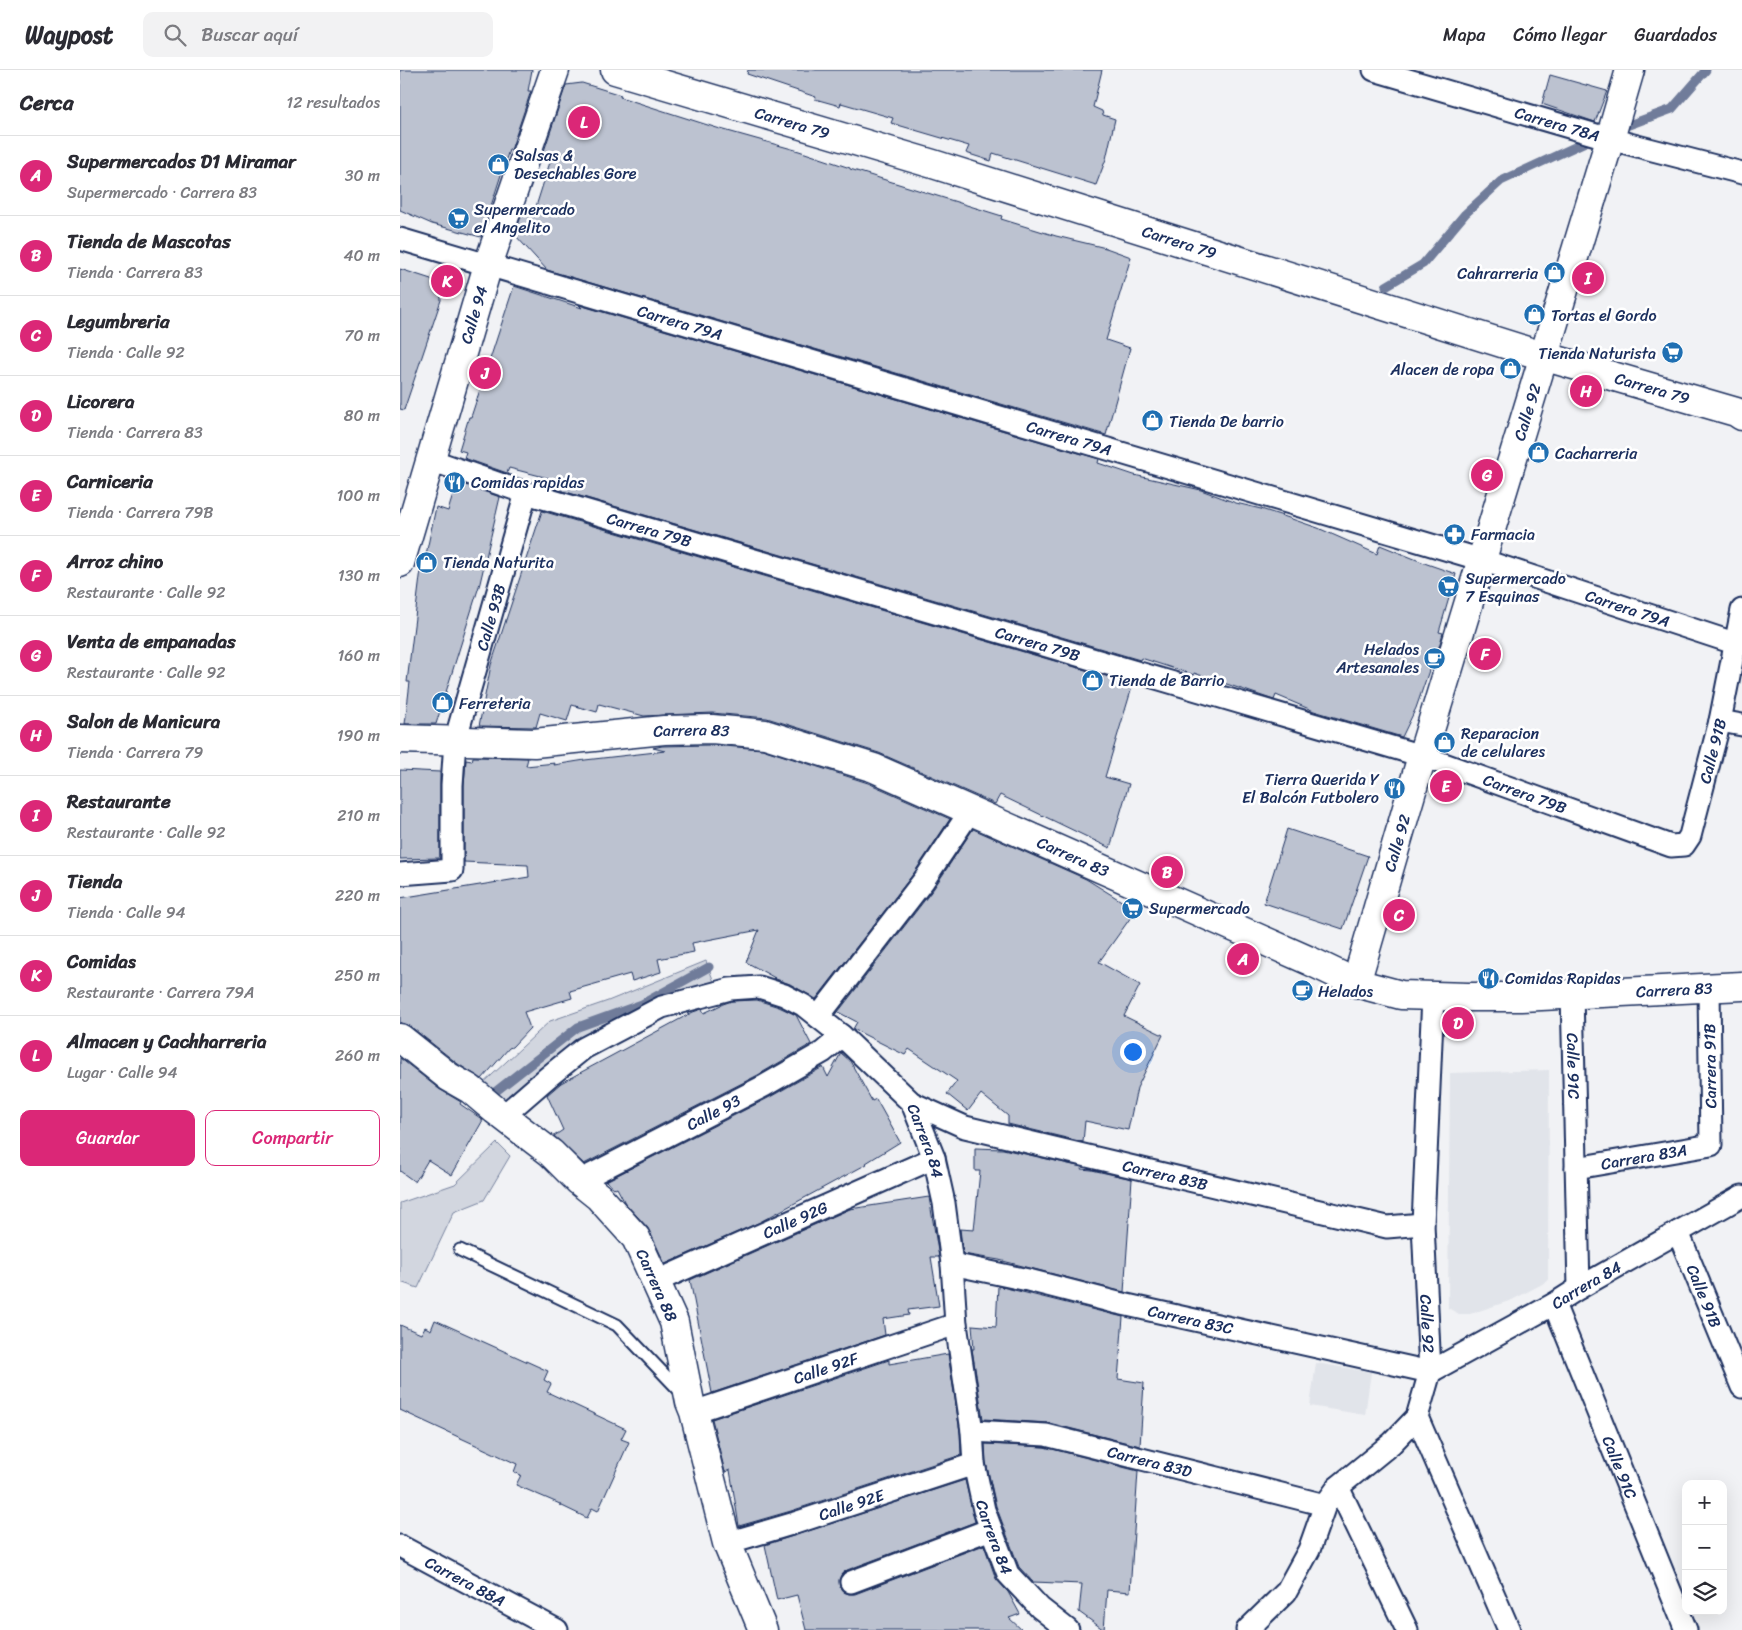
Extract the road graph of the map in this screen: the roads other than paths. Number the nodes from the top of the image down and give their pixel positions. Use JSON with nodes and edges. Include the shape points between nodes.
{"nodes":[{"id":1,"x":555,"y":70,"type":"edge"},
{"id":2,"x":615,"y":70,"type":"edge"},
{"id":3,"x":1374,"y":70,"type":"edge"},
{"id":4,"x":1630,"y":70,"type":"edge"},
{"id":5,"x":1610,"y":139,"type":"junction"},
{"id":6,"x":1742,"y":173,"type":"edge"},
{"id":7,"x":400,"y":239,"type":"edge"},
{"id":8,"x":488,"y":266,"type":"junction"},
{"id":9,"x":1543,"y":356,"type":"junction"},
{"id":10,"x":1742,"y":416,"type":"edge"},
{"id":11,"x":430,"y":460,"type":"junction"},
{"id":12,"x":526,"y":493,"type":"junction"},
{"id":13,"x":1482,"y":560,"type":"junction"},
{"id":14,"x":400,"y":563,"type":"edge"},
{"id":15,"x":1742,"y":610,"type":"edge"},
{"id":16,"x":1734,"y":643,"type":"junction"},
{"id":17,"x":1720,"y":721,"type":"junction"},
{"id":18,"x":1742,"y":725,"type":"edge"},
{"id":19,"x":400,"y":739,"type":"edge"},
{"id":20,"x":455,"y":741,"type":"junction"},
{"id":21,"x":1422,"y":756,"type":"junction"},
{"id":22,"x":970,"y":810,"type":"junction"},
{"id":23,"x":1671,"y":846,"type":"joint"},
{"id":24,"x":400,"y":874,"type":"edge"},
{"id":25,"x":1356,"y":983,"type":"junction"},
{"id":26,"x":1742,"y":986,"type":"edge"},
{"id":27,"x":1710,"y":987,"type":"junction"},
{"id":28,"x":1572,"y":994,"type":"junction"},
{"id":29,"x":1433,"y":996,"type":"junction"},
{"id":30,"x":818,"y":1017,"type":"junction"},
{"id":31,"x":842,"y":1036,"type":"junction"},
{"id":32,"x":400,"y":1038,"type":"edge"},
{"id":33,"x":912,"y":1103,"type":"junction"},
{"id":34,"x":499,"y":1113,"type":"junction"},
{"id":35,"x":1711,"y":1145,"type":"joint"},
{"id":36,"x":934,"y":1158,"type":"junction"},
{"id":37,"x":1576,"y":1168,"type":"junction"},
{"id":38,"x":580,"y":1182,"type":"junction"},
{"id":39,"x":1742,"y":1196,"type":"edge"},
{"id":40,"x":1423,"y":1224,"type":"junction"},
{"id":41,"x":1678,"y":1232,"type":"junction"},
{"id":42,"x":460,"y":1250,"type":"dead end"},
{"id":43,"x":952,"y":1264,"type":"junction"},
{"id":44,"x":656,"y":1281,"type":"junction"},
{"id":45,"x":1579,"y":1288,"type":"junction"},
{"id":46,"x":1554,"y":1304,"type":"junction"},
{"id":47,"x":956,"y":1324,"type":"junction"},
{"id":48,"x":1430,"y":1372,"type":"junction"},
{"id":49,"x":1742,"y":1388,"type":"edge"},
{"id":50,"x":692,"y":1407,"type":"junction"},
{"id":51,"x":1417,"y":1417,"type":"junction"},
{"id":52,"x":972,"y":1431,"type":"junction"},
{"id":53,"x":974,"y":1464,"type":"junction"},
{"id":54,"x":1338,"y":1487,"type":"junction"},
{"id":55,"x":1325,"y":1505,"type":"junction"},
{"id":56,"x":991,"y":1528,"type":"junction"},
{"id":57,"x":727,"y":1543,"type":"junction"},
{"id":58,"x":400,"y":1546,"type":"edge"},
{"id":59,"x":851,"y":1582,"type":"dead end"},
{"id":60,"x":557,"y":1630,"type":"edge"},
{"id":61,"x":763,"y":1630,"type":"edge"},
{"id":62,"x":1068,"y":1630,"type":"edge"},
{"id":63,"x":1247,"y":1630,"type":"edge"},
{"id":64,"x":1407,"y":1630,"type":"edge"},
{"id":65,"x":1509,"y":1630,"type":"edge"},
{"id":66,"x":1686,"y":1630,"type":"edge"}],
"edges":[{"from":1,"to":8,"type":"street","name":"Calle 94"},
{"from":2,"to":9,"type":"street","name":"Carrera 79","via":[[933,164]]},
{"from":3,"to":5,"type":"street","name":"Carrera 78A"},
{"from":4,"to":5,"type":"street","name":"Calle 92"},
{"from":5,"to":6,"type":"street","name":"Carrera 78A"},
{"from":5,"to":9,"type":"street","name":"Calle 92"},
{"from":7,"to":8,"type":"street","name":"Carrera 79A"},
{"from":8,"to":11,"type":"street","name":"Calle 94"},
{"from":8,"to":13,"type":"street","name":"Carrera 79A"},
{"from":9,"to":10,"type":"street","name":"Carrera 79"},
{"from":9,"to":13,"type":"street","name":"Calle 92"},
{"from":11,"to":12,"type":"street","name":"Carrera 79B"},
{"from":11,"to":14,"type":"street","name":"Calle 94"},
{"from":12,"to":20,"type":"street","name":"Calle 93B"},
{"from":12,"to":21,"type":"street","name":"Carrera 79B"},
{"from":13,"to":16,"type":"street","name":"Carrera 79A"},
{"from":13,"to":21,"type":"street","name":"Calle 92"},
{"from":15,"to":16,"type":"street","name":"Calle 91B"},
{"from":16,"to":17,"type":"street","name":"Calle 91B"},
{"from":17,"to":18,"type":"street"},
{"from":17,"to":23,"type":"street","name":"Calle 91B","via":[[1690,836],[1684,845]]},
{"from":19,"to":20,"type":"street","name":"Carrera 83"},
{"from":20,"to":22,"type":"street","name":"Carrera 83","via":[[534,743],[664,730],[712,729],[765,734],[874,768]]},
{"from":20,"to":24,"type":"street","name":"Calle 93B","via":[[452,870]]},
{"from":21,"to":23,"type":"street","name":"Carrera 79B"},
{"from":21,"to":25,"type":"street","name":"Calle 92"},
{"from":22,"to":25,"type":"street","name":"Carrera 83"},
{"from":22,"to":30,"type":"street","via":[[924,880]]},
{"from":25,"to":29,"type":"street","name":"Carrera 83","via":[[1401,995]]},
{"from":26,"to":27,"type":"street","name":"Carrera 83"},
{"from":27,"to":28,"type":"street","name":"Carrera 83"},
{"from":27,"to":35,"type":"street","name":"Carrera 91B"},
{"from":28,"to":29,"type":"street","name":"Carrera 83"},
{"from":28,"to":37,"type":"street","name":"Calle 91C"},
{"from":29,"to":40,"type":"street","name":"Calle 92"},
{"from":30,"to":31,"type":"street","name":"Carrera 84"},
{"from":30,"to":34,"type":"street","name":"Carrera 84","via":[[784,995],[759,987],[730,989],[662,1008],[584,1048]]},
{"from":31,"to":33,"type":"street","name":"Carrera 84"},
{"from":31,"to":38,"type":"street","name":"Calle 93","via":[[823,1052],[764,1086]]},
{"from":32,"to":34,"type":"street","name":"Carrera 88"},
{"from":33,"to":36,"type":"street","name":"Carrera 84"},
{"from":33,"to":40,"type":"street","name":"Carrera 83B","via":[[965,1127],[1387,1227]]},
{"from":34,"to":38,"type":"street","name":"Carrera 88","via":[[551,1153]]},
{"from":35,"to":37,"type":"street","name":"Carrera 83A"},
{"from":36,"to":43,"type":"street","name":"Carrera 84"},
{"from":36,"to":44,"type":"street","name":"Calle 92G"},
{"from":37,"to":45,"type":"street","name":"Calle 91C"},
{"from":38,"to":44,"type":"street","name":"Carrera 88","via":[[599,1197],[636,1238]]},
{"from":39,"to":41,"type":"street","name":"Carrera 84"},
{"from":40,"to":48,"type":"street","name":"Calle 92"},
{"from":41,"to":45,"type":"street","name":"Carrera 84"},
{"from":41,"to":49,"type":"street","name":"Calle 91B"},
{"from":42,"to":50,"type":"lane","via":[[617,1325]]},
{"from":43,"to":47,"type":"street","name":"Carrera 84"},
{"from":43,"to":48,"type":"street","name":"Carrera 83C"},
{"from":44,"to":50,"type":"street","name":"Carrera 88","via":[[674,1322]]},
{"from":45,"to":46,"type":"street","name":"Carrera 84"},
{"from":46,"to":48,"type":"street","name":"Carrera 84"},
{"from":46,"to":66,"type":"street","name":"Calle 91C"},
{"from":47,"to":50,"type":"street","name":"Calle 92F"},
{"from":47,"to":52,"type":"street","name":"Carrera 84"},
{"from":48,"to":51,"type":"street","name":"Calle 92"},
{"from":50,"to":57,"type":"street","name":"Carrera 88"},
{"from":51,"to":54,"type":"street","via":[[1392,1443]]},
{"from":51,"to":65,"type":"street"},
{"from":52,"to":53,"type":"street","name":"Carrera 84"},
{"from":52,"to":55,"type":"street","name":"Carrera 83D","via":[[1046,1435]]},
{"from":53,"to":56,"type":"street","name":"Carrera 84"},
{"from":53,"to":57,"type":"street","name":"Calle 92E"},
{"from":54,"to":55,"type":"street"},
{"from":54,"to":64,"type":"street"},
{"from":55,"to":63,"type":"street","via":[[1309,1550],[1286,1592]]},
{"from":56,"to":59,"type":"street"},
{"from":56,"to":62,"type":"street","name":"Carrera 84","via":[[1008,1574],[1040,1608]]},
{"from":57,"to":61,"type":"street","name":"Carrera 88"},
{"from":58,"to":60,"type":"street","name":"Carrera 88A"}]}
